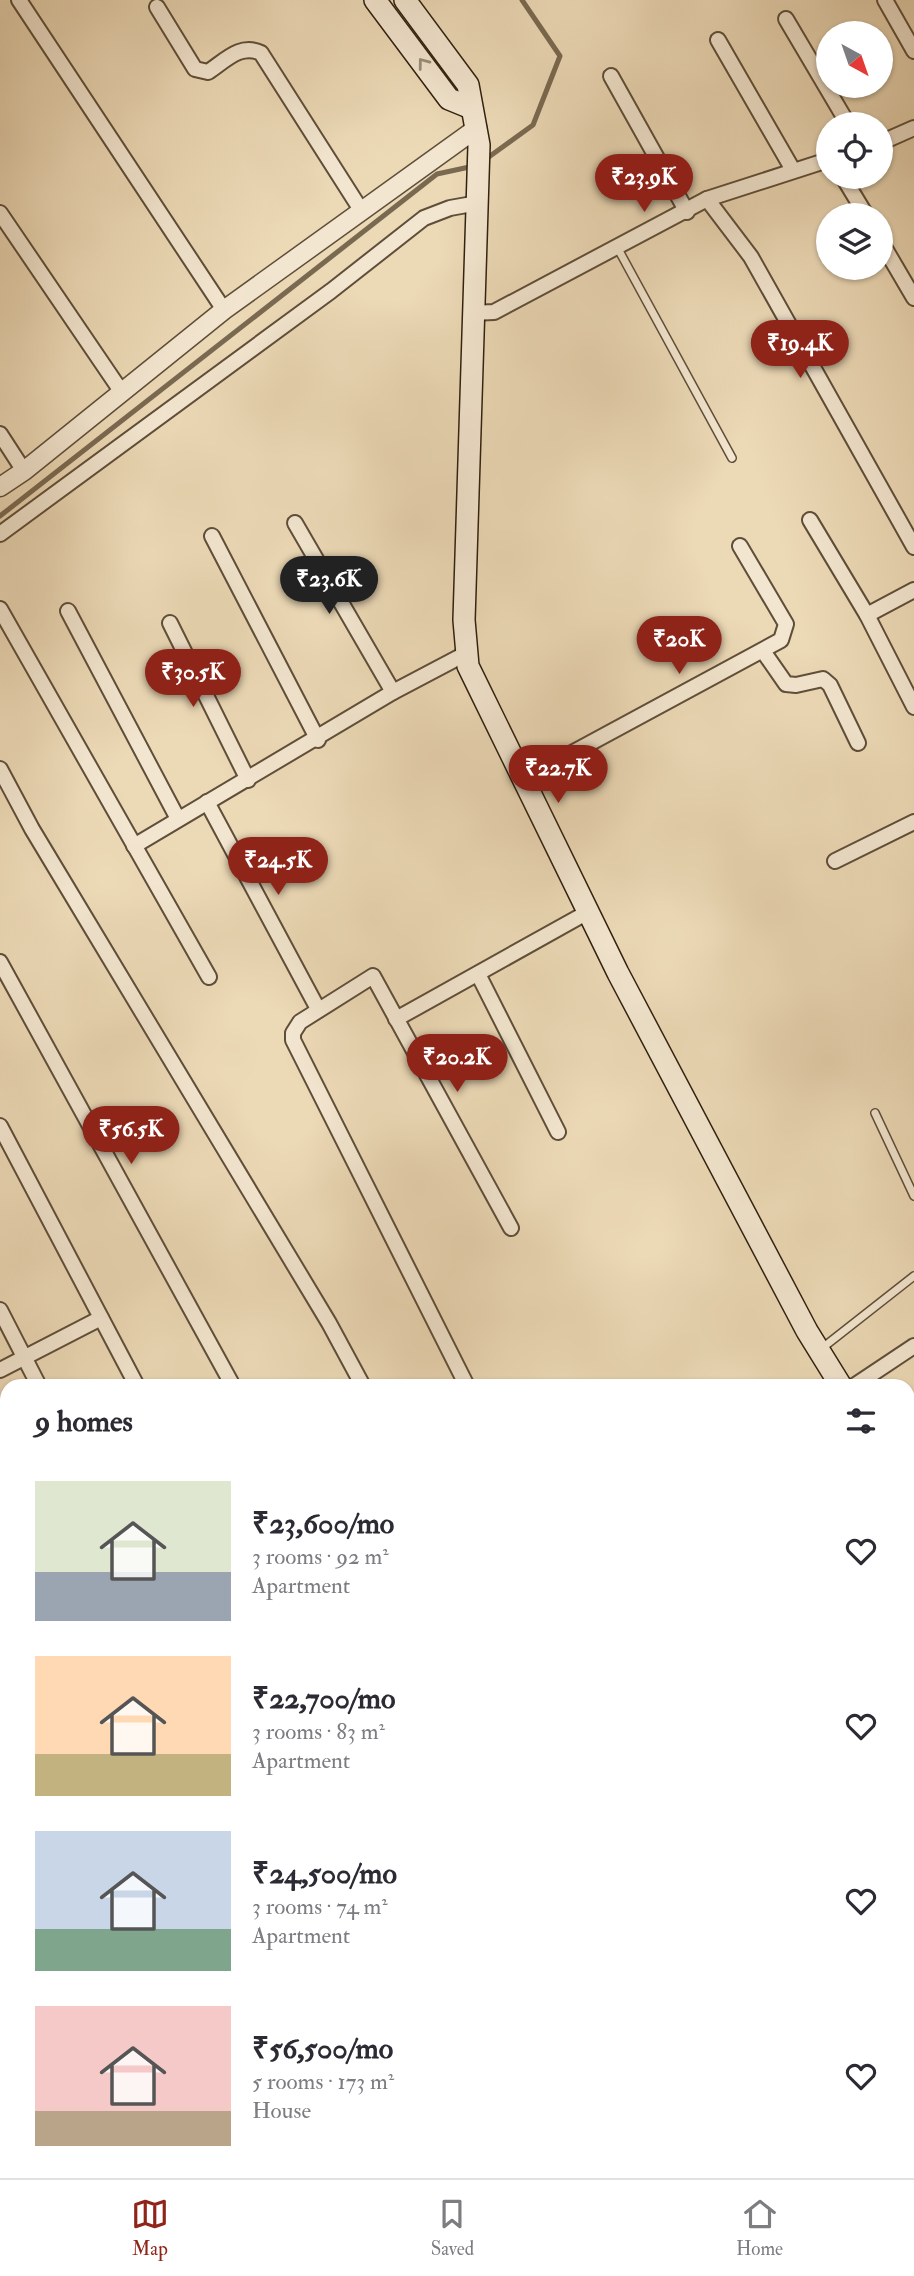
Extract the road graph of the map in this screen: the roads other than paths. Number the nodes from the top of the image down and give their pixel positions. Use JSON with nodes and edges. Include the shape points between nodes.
{"nodes":[{"id":1,"x":19,"y":0,"type":"edge"},
{"id":2,"x":375,"y":0,"type":"edge"},
{"id":3,"x":405,"y":0,"type":"edge"},
{"id":4,"x":885,"y":0,"type":"edge"},
{"id":5,"x":157,"y":7,"type":"dead end"},
{"id":6,"x":786,"y":19,"type":"dead end"},
{"id":7,"x":718,"y":40,"type":"dead end"},
{"id":8,"x":914,"y":51,"type":"edge"},
{"id":9,"x":611,"y":76,"type":"dead end"},
{"id":10,"x":841,"y":112,"type":"edge"},
{"id":11,"x":474,"y":118,"type":"junction"},
{"id":12,"x":914,"y":128,"type":"edge"},
{"id":13,"x":893,"y":137,"type":"edge"},
{"id":14,"x":816,"y":163,"type":"edge"},
{"id":15,"x":793,"y":170,"type":"junction"},
{"id":16,"x":707,"y":199,"type":"junction"},
{"id":17,"x":478,"y":203,"type":"junction"},
{"id":18,"x":360,"y":210,"type":"junction"},
{"id":19,"x":687,"y":212,"type":"junction"},
{"id":20,"x":0,"y":213,"type":"edge"},
{"id":21,"x":617,"y":247,"type":"junction"},
{"id":22,"x":893,"y":262,"type":"edge"},
{"id":23,"x":914,"y":298,"type":"edge"},
{"id":24,"x":224,"y":310,"type":"junction"},
{"id":25,"x":471,"y":313,"type":"junction"},
{"id":26,"x":121,"y":391,"type":"junction"},
{"id":27,"x":0,"y":434,"type":"edge"},
{"id":28,"x":732,"y":458,"type":"dead end"},
{"id":29,"x":24,"y":471,"type":"junction"},
{"id":30,"x":0,"y":487,"type":"edge"},
{"id":31,"x":810,"y":520,"type":"dead end"},
{"id":32,"x":295,"y":523,"type":"dead end"},
{"id":33,"x":0,"y":534,"type":"edge"},
{"id":34,"x":212,"y":536,"type":"dead end"},
{"id":35,"x":740,"y":546,"type":"dead end"},
{"id":36,"x":914,"y":547,"type":"edge"},
{"id":37,"x":914,"y":590,"type":"edge"},
{"id":38,"x":0,"y":609,"type":"edge"},
{"id":39,"x":68,"y":611,"type":"dead end"},
{"id":40,"x":867,"y":615,"type":"junction"},
{"id":41,"x":170,"y":623,"type":"dead end"},
{"id":42,"x":763,"y":651,"type":"junction"},
{"id":43,"x":467,"y":653,"type":"junction"},
{"id":44,"x":393,"y":692,"type":"junction"},
{"id":45,"x":914,"y":707,"type":"edge"},
{"id":46,"x":318,"y":740,"type":"junction"},
{"id":47,"x":858,"y":743,"type":"dead end"},
{"id":48,"x":0,"y":769,"type":"edge"},
{"id":49,"x":248,"y":780,"type":"junction"},
{"id":50,"x":522,"y":780,"type":"junction"},
{"id":51,"x":207,"y":802,"type":"junction"},
{"id":52,"x":178,"y":819,"type":"junction"},
{"id":53,"x":914,"y":822,"type":"edge"},
{"id":54,"x":134,"y":846,"type":"junction"},
{"id":55,"x":835,"y":861,"type":"dead end"},
{"id":56,"x":588,"y":912,"type":"junction"},
{"id":57,"x":0,"y":962,"type":"edge"},
{"id":58,"x":478,"y":974,"type":"junction"},
{"id":59,"x":209,"y":977,"type":"dead end"},
{"id":60,"x":318,"y":1009,"type":"junction"},
{"id":61,"x":396,"y":1019,"type":"junction"},
{"id":62,"x":875,"y":1113,"type":"dead end"},
{"id":63,"x":0,"y":1126,"type":"edge"},
{"id":64,"x":558,"y":1132,"type":"dead end"},
{"id":65,"x":914,"y":1196,"type":"edge"},
{"id":66,"x":511,"y":1228,"type":"dead end"},
{"id":67,"x":914,"y":1276,"type":"edge"},
{"id":68,"x":0,"y":1310,"type":"edge"},
{"id":69,"x":101,"y":1318,"type":"junction"},
{"id":70,"x":914,"y":1346,"type":"edge"},
{"id":71,"x":819,"y":1351,"type":"junction"},
{"id":72,"x":23,"y":1357,"type":"junction"},
{"id":73,"x":0,"y":1370,"type":"edge"},
{"id":74,"x":35,"y":1379,"type":"edge"},
{"id":75,"x":133,"y":1379,"type":"edge"},
{"id":76,"x":229,"y":1379,"type":"edge"},
{"id":77,"x":359,"y":1379,"type":"edge"},
{"id":78,"x":463,"y":1379,"type":"edge"},
{"id":79,"x":837,"y":1379,"type":"edge"},
{"id":80,"x":864,"y":1379,"type":"edge"}],
"edges":[{"from":1,"to":24,"type":"street"},
{"from":11,"to":2,"type":"main road","one_way":true,"via":[[449,99]]},
{"from":3,"to":11,"type":"main road","via":[[468,85]]},
{"from":4,"to":8,"type":"street"},
{"from":5,"to":18,"type":"street","via":[[195,69],[208,72],[239,50],[261,54]]},
{"from":6,"to":10,"type":"street"},
{"from":7,"to":15,"type":"street"},
{"from":9,"to":19,"type":"street"},
{"from":11,"to":17,"type":"main road"},
{"from":11,"to":18,"type":"street"},
{"from":12,"to":13,"type":"street"},
{"from":14,"to":15,"type":"street"},
{"from":15,"to":16,"type":"street"},
{"from":16,"to":19,"type":"street"},
{"from":16,"to":36,"type":"street","via":[[751,257]]},
{"from":17,"to":25,"type":"main road"},
{"from":17,"to":33,"type":"street","via":[[424,218]]},
{"from":18,"to":24,"type":"street"},
{"from":19,"to":21,"type":"street"},
{"from":20,"to":26,"type":"street"},
{"from":21,"to":25,"type":"street","via":[[494,312]]},
{"from":21,"to":28,"type":"lane"},
{"from":22,"to":23,"type":"street"},
{"from":24,"to":26,"type":"street"},
{"from":25,"to":43,"type":"main road"},
{"from":26,"to":29,"type":"street"},
{"from":27,"to":29,"type":"street"},
{"from":29,"to":30,"type":"street"},
{"from":31,"to":40,"type":"street"},
{"from":32,"to":44,"type":"street"},
{"from":34,"to":46,"type":"street"},
{"from":35,"to":42,"type":"street","via":[[786,624],[781,640]]},
{"from":37,"to":40,"type":"street"},
{"from":38,"to":54,"type":"street"},
{"from":39,"to":52,"type":"street"},
{"from":40,"to":45,"type":"street"},
{"from":41,"to":49,"type":"street"},
{"from":42,"to":47,"type":"street","via":[[786,684],[822,679],[830,685]]},
{"from":42,"to":50,"type":"street"},
{"from":43,"to":44,"type":"street"},
{"from":43,"to":50,"type":"main road","via":[[468,666]]},
{"from":44,"to":46,"type":"street"},
{"from":46,"to":49,"type":"street"},
{"from":48,"to":77,"type":"street"},
{"from":49,"to":51,"type":"street"},
{"from":50,"to":56,"type":"main road"},
{"from":51,"to":52,"type":"street"},
{"from":51,"to":60,"type":"street"},
{"from":52,"to":54,"type":"street"},
{"from":53,"to":55,"type":"street"},
{"from":54,"to":59,"type":"street"},
{"from":56,"to":58,"type":"street"},
{"from":56,"to":71,"type":"main road"},
{"from":57,"to":76,"type":"street"},
{"from":58,"to":61,"type":"street"},
{"from":58,"to":64,"type":"street"},
{"from":60,"to":61,"type":"street","via":[[373,976]]},
{"from":60,"to":78,"type":"street","via":[[295,1028],[293,1040]]},
{"from":61,"to":66,"type":"street"},
{"from":62,"to":65,"type":"lane"},
{"from":63,"to":69,"type":"street"},
{"from":67,"to":71,"type":"lane"},
{"from":68,"to":72,"type":"street"},
{"from":69,"to":72,"type":"street"},
{"from":69,"to":75,"type":"street"},
{"from":70,"to":80,"type":"street"},
{"from":71,"to":79,"type":"main road"},
{"from":72,"to":73,"type":"street"},
{"from":72,"to":74,"type":"street"}]}
